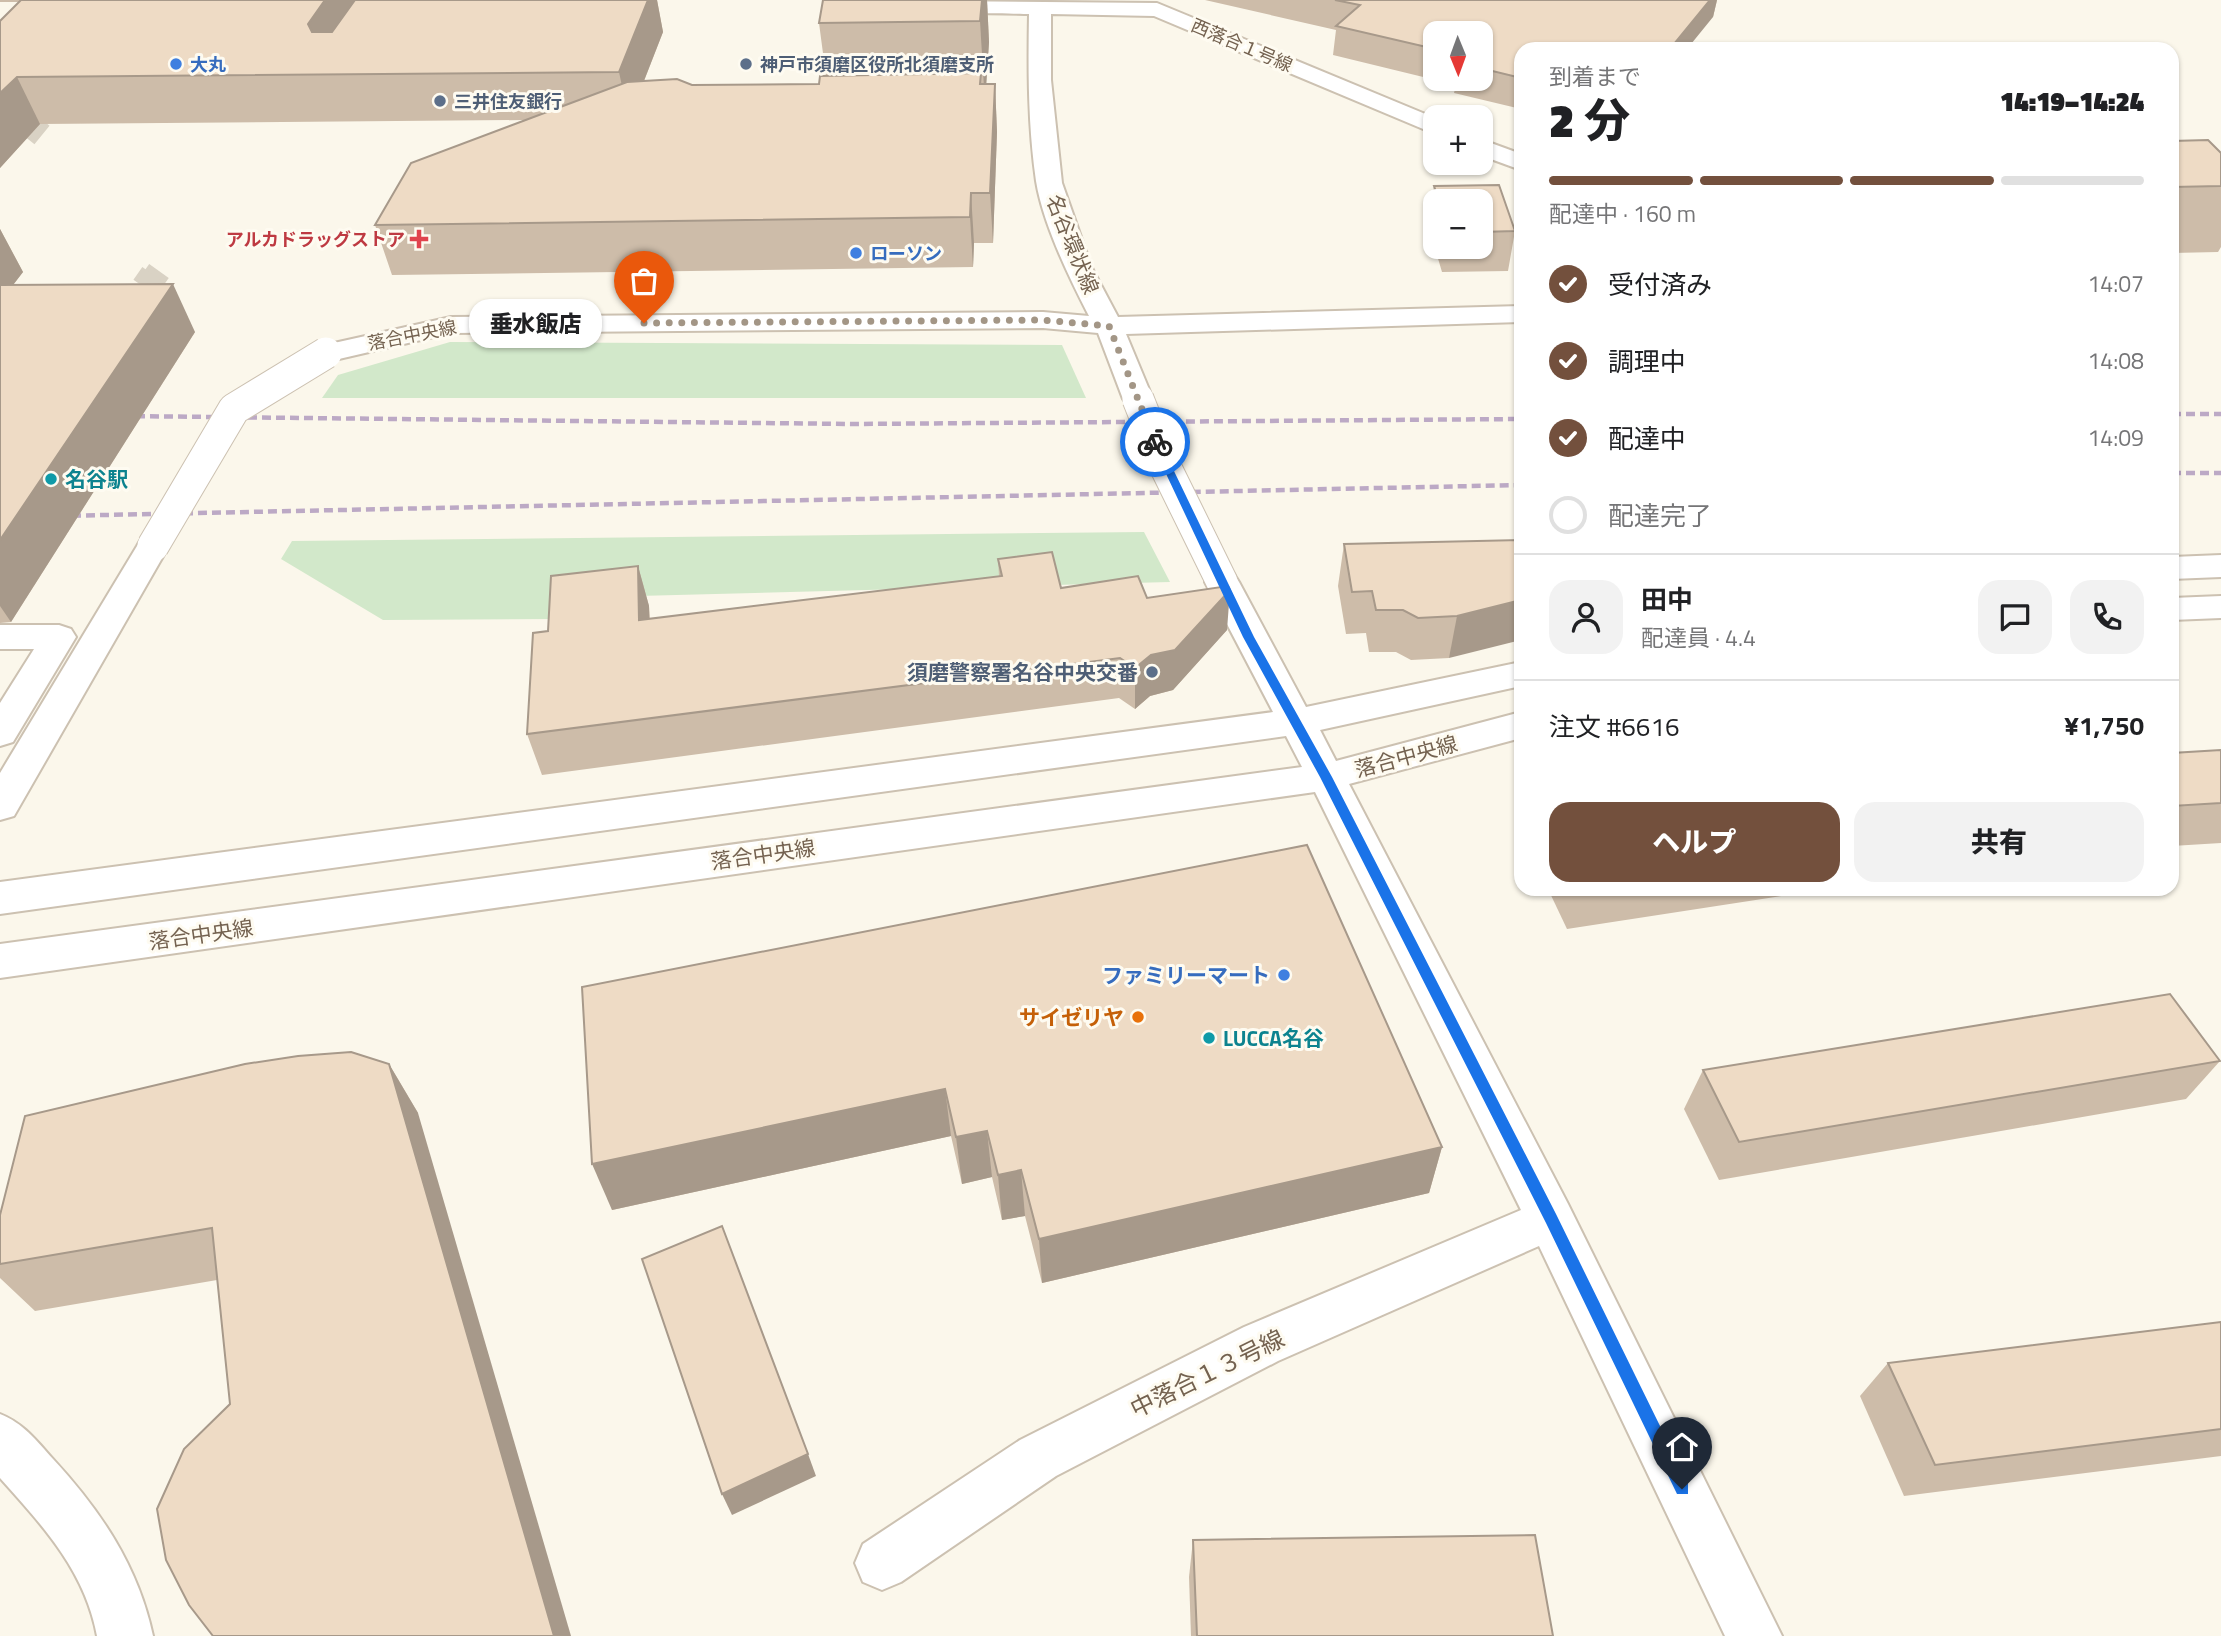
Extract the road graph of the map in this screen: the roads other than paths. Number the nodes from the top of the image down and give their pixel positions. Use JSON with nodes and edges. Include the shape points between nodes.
{"nodes":[{"id":1,"x":846,"y":0,"type":"edge"},
{"id":2,"x":1040,"y":3,"type":"edge"},
{"id":3,"x":1423,"y":122,"type":"edge"},
{"id":4,"x":1493,"y":151,"type":"edge"},
{"id":5,"x":1514,"y":160,"type":"edge"},
{"id":6,"x":1514,"y":314,"type":"edge"},
{"id":7,"x":1112,"y":335,"type":"junction"},
{"id":8,"x":2221,"y":566,"type":"edge"},
{"id":9,"x":2179,"y":568,"type":"edge"},
{"id":10,"x":2221,"y":607,"type":"edge"},
{"id":11,"x":2179,"y":609,"type":"edge"},
{"id":12,"x":0,"y":637,"type":"edge"},
{"id":13,"x":1514,"y":676,"type":"edge"},
{"id":14,"x":1297,"y":723,"type":"junction"},
{"id":15,"x":1514,"y":727,"type":"edge"},
{"id":16,"x":0,"y":733,"type":"edge"},
{"id":17,"x":1326,"y":777,"type":"junction"},
{"id":18,"x":0,"y":806,"type":"edge"},
{"id":19,"x":0,"y":898,"type":"edge"},
{"id":20,"x":0,"y":961,"type":"edge"},
{"id":21,"x":1551,"y":1219,"type":"junction"},
{"id":22,"x":0,"y":1439,"type":"edge"},
{"id":23,"x":882,"y":1563,"type":"dead end"},
{"id":24,"x":125,"y":1636,"type":"edge"},
{"id":25,"x":1754,"y":1636,"type":"edge"}],
"edges":[{"from":1,"to":2,"type":"street","name":"西落合１号線"},
{"from":2,"to":3,"type":"street","name":"西落合１号線","via":[[1157,10]]},
{"from":2,"to":7,"type":"street","name":"名谷環状線","via":[[1040,91],[1049,183],[1078,268]]},
{"from":4,"to":5,"type":"street"},
{"from":6,"to":7,"type":"street"},
{"from":7,"to":14,"type":"street","name":"名谷環状線","bridge":true,"via":[[1163,462]]},
{"from":7,"to":18,"type":"street","name":"落合中央線","bridge":true,"via":[[1043,320],[451,325],[326,353],[234,409]]},
{"from":8,"to":9,"type":"street"},
{"from":10,"to":11,"type":"street"},
{"from":12,"to":16,"type":"street","via":[[59,637]]},
{"from":13,"to":14,"type":"street"},
{"from":14,"to":17,"type":"street","name":"名谷環状線"},
{"from":14,"to":19,"type":"street"},
{"from":15,"to":17,"type":"street","name":"落合中央線"},
{"from":17,"to":20,"type":"street","name":"落合中央線"},
{"from":17,"to":21,"type":"street","name":"名谷環状線"},
{"from":21,"to":23,"type":"street","name":"中落合１３号線","via":[[1261,1344],[1050,1452]]},
{"from":21,"to":25,"type":"street","name":"名谷環状線"},
{"from":22,"to":24,"type":"street","via":[[82,1534],[108,1581]]}]}
